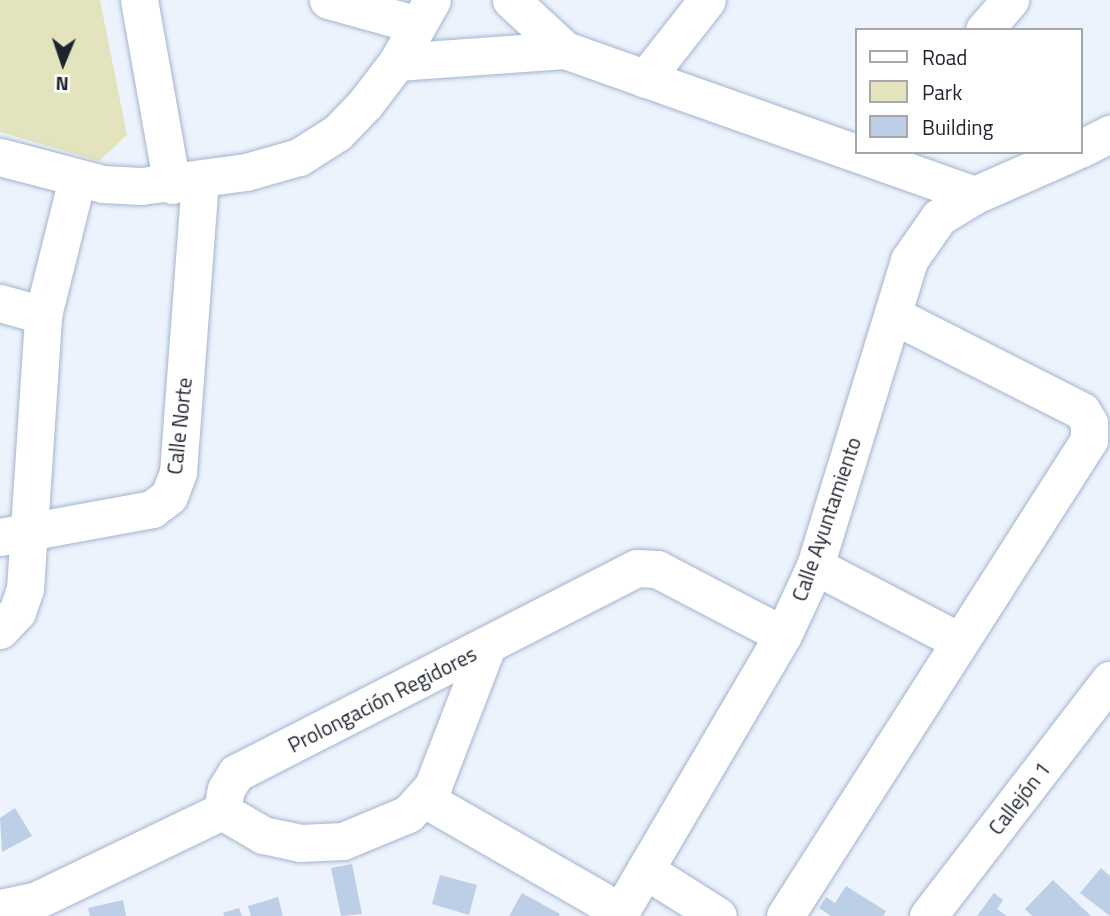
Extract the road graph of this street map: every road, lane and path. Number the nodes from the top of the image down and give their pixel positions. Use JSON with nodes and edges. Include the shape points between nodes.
{"nodes":[{"id":1,"x":139,"y":0,"type":"edge"},
{"id":2,"x":328,"y":0,"type":"edge"},
{"id":3,"x":512,"y":0,"type":"edge"},
{"id":4,"x":707,"y":0,"type":"edge"},
{"id":5,"x":1010,"y":0,"type":"edge"},
{"id":6,"x":425,"y":12,"type":"edge"},
{"id":7,"x":986,"y":28,"type":"edge"},
{"id":8,"x":565,"y":50,"type":"junction"},
{"id":9,"x":397,"y":62,"type":"junction"},
{"id":10,"x":645,"y":79,"type":"junction"},
{"id":11,"x":1110,"y":134,"type":"edge"},
{"id":12,"x":1082,"y":148,"type":"edge"},
{"id":13,"x":855,"y":149,"type":"edge"},
{"id":14,"x":1068,"y":154,"type":"edge"},
{"id":15,"x":872,"y":155,"type":"edge"},
{"id":16,"x":0,"y":157,"type":"edge"},
{"id":17,"x":77,"y":178,"type":"junction"},
{"id":18,"x":186,"y":183,"type":"junction"},
{"id":19,"x":975,"y":195,"type":"junction"},
{"id":20,"x":0,"y":303,"type":"edge"},
{"id":21,"x":43,"y":315,"type":"junction"},
{"id":22,"x":893,"y":315,"type":"junction"},
{"id":23,"x":14,"y":536,"type":"edge"},
{"id":24,"x":815,"y":566,"type":"junction"},
{"id":25,"x":0,"y":630,"type":"edge"},
{"id":26,"x":783,"y":635,"type":"junction"},
{"id":27,"x":959,"y":642,"type":"junction"},
{"id":28,"x":487,"y":646,"type":"junction"},
{"id":29,"x":1110,"y":680,"type":"edge"},
{"id":30,"x":423,"y":798,"type":"junction"},
{"id":31,"x":222,"y":811,"type":"junction"},
{"id":32,"x":645,"y":870,"type":"junction"},
{"id":33,"x":0,"y":908,"type":"edge"},
{"id":34,"x":619,"y":914,"type":"edge"},
{"id":35,"x":718,"y":916,"type":"edge"},
{"id":36,"x":785,"y":916,"type":"edge"},
{"id":37,"x":928,"y":916,"type":"edge"}],
"edges":[{"from":1,"to":18,"type":"street","name":"Calle Norte"},
{"from":2,"to":6,"type":"street"},
{"from":3,"to":8,"type":"street"},
{"from":4,"to":10,"type":"street"},
{"from":5,"to":7,"type":"street"},
{"from":6,"to":9,"type":"street"},
{"from":8,"to":9,"type":"street"},
{"from":8,"to":10,"type":"street"},
{"from":9,"to":18,"type":"street","via":[[337,133],[299,157]]},
{"from":10,"to":13,"type":"street"},
{"from":11,"to":12,"type":"street"},
{"from":14,"to":19,"type":"street","name":"Calle Ayuntamiento"},
{"from":15,"to":19,"type":"street"},
{"from":16,"to":17,"type":"street"},
{"from":17,"to":18,"type":"street","via":[[103,184]]},
{"from":17,"to":21,"type":"street"},
{"from":18,"to":23,"type":"street","name":"Calle Norte","via":[[178,472],[169,496],[152,509]]},
{"from":19,"to":22,"type":"street","name":"Calle Ayuntamiento","via":[[939,217],[909,260]]},
{"from":20,"to":21,"type":"street"},
{"from":21,"to":23,"type":"street"},
{"from":22,"to":24,"type":"street","name":"Calle Ayuntamiento"},
{"from":22,"to":27,"type":"street","via":[[1082,411],[1089,423],[1088,440]]},
{"from":23,"to":25,"type":"street","via":[[25,590],[18,612]]},
{"from":24,"to":26,"type":"street","name":"Calle Ayuntamiento"},
{"from":24,"to":27,"type":"street"},
{"from":26,"to":28,"type":"street","name":"Prolongación Regidores","via":[[657,569],[637,568]]},
{"from":26,"to":32,"type":"street","name":"Calle Ayuntamiento"},
{"from":27,"to":36,"type":"street"},
{"from":28,"to":30,"type":"street","via":[[444,763]]},
{"from":28,"to":31,"type":"street","name":"Prolongación Regidores","via":[[236,773],[226,789]]},
{"from":29,"to":37,"type":"street","name":"Callejón 1"},
{"from":30,"to":31,"type":"street","via":[[408,814],[332,841],[300,843],[263,835]]},
{"from":30,"to":34,"type":"street"},
{"from":31,"to":33,"type":"street","via":[[37,900]]},
{"from":32,"to":34,"type":"street","name":"Calle Ayuntamiento"},
{"from":32,"to":35,"type":"street"}]}
